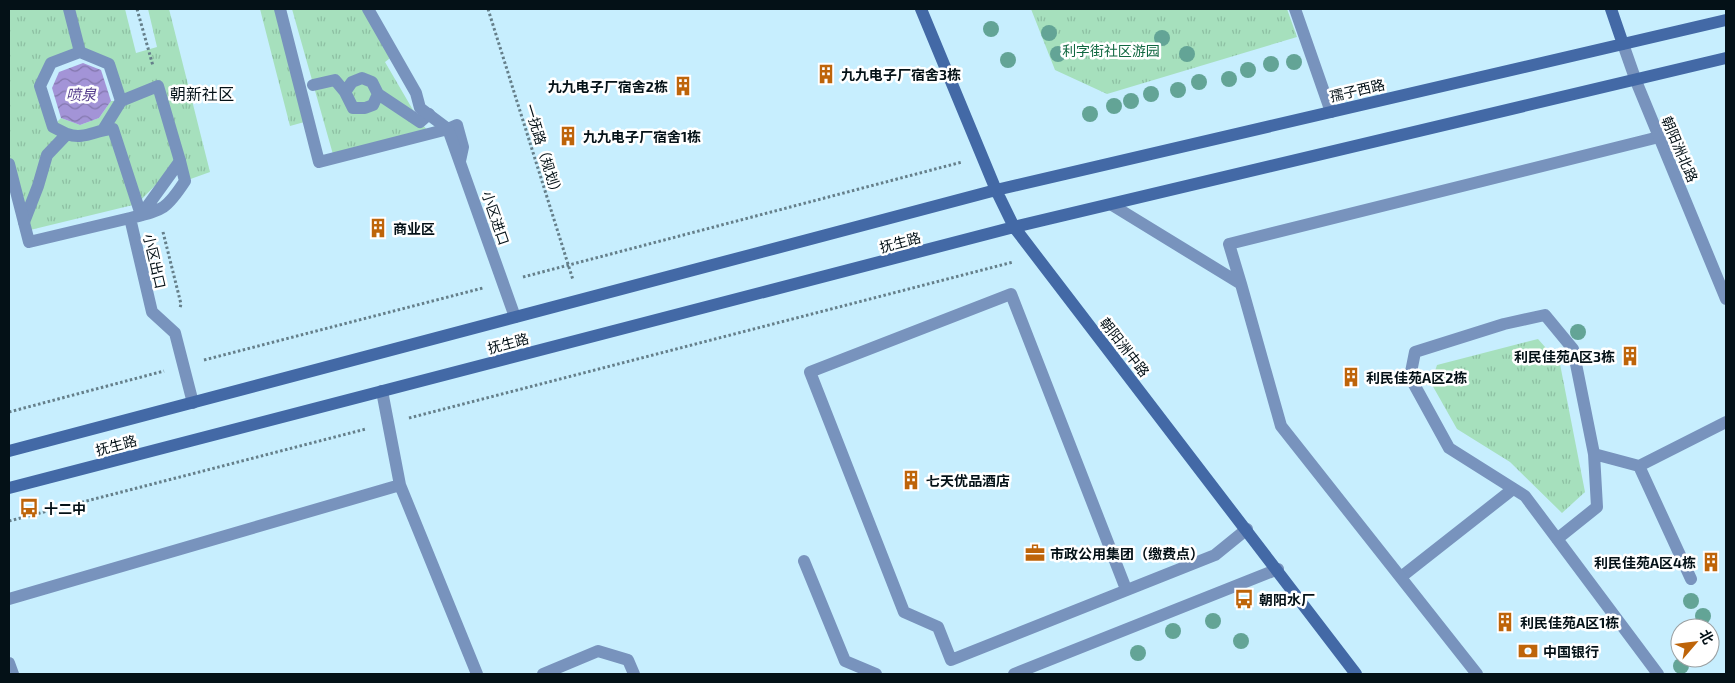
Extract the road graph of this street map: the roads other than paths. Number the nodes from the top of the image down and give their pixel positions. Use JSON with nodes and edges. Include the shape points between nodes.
{"nodes":[{"id":1,"x":69,"y":9,"type":"edge"},
{"id":2,"x":280,"y":9,"type":"edge"},
{"id":3,"x":368,"y":9,"type":"edge"},
{"id":4,"x":921,"y":9,"type":"edge"},
{"id":5,"x":1295,"y":9,"type":"edge"},
{"id":6,"x":1611,"y":9,"type":"edge"},
{"id":7,"x":1726,"y":20,"type":"edge"},
{"id":8,"x":1623,"y":44,"type":"junction"},
{"id":9,"x":80,"y":52,"type":"junction"},
{"id":10,"x":1726,"y":58,"type":"edge"},
{"id":11,"x":1636,"y":81,"type":"junction"},
{"id":12,"x":313,"y":85,"type":"dead end"},
{"id":13,"x":345,"y":92,"type":"junction"},
{"id":14,"x":378,"y":94,"type":"junction"},
{"id":15,"x":121,"y":101,"type":"junction"},
{"id":16,"x":425,"y":111,"type":"junction"},
{"id":17,"x":1331,"y":112,"type":"junction"},
{"id":18,"x":448,"y":129,"type":"junction"},
{"id":19,"x":103,"y":130,"type":"junction"},
{"id":20,"x":67,"y":134,"type":"junction"},
{"id":21,"x":1659,"y":137,"type":"junction"},
{"id":22,"x":180,"y":161,"type":"junction"},
{"id":23,"x":9,"y":164,"type":"edge"},
{"id":24,"x":996,"y":190,"type":"junction"},
{"id":25,"x":1112,"y":204,"type":"junction"},
{"id":26,"x":135,"y":217,"type":"junction"},
{"id":27,"x":24,"y":222,"type":"junction"},
{"id":28,"x":1014,"y":227,"type":"junction"},
{"id":29,"x":1240,"y":284,"type":"junction"},
{"id":30,"x":1726,"y":299,"type":"edge"},
{"id":31,"x":515,"y":317,"type":"junction"},
{"id":32,"x":382,"y":391,"type":"junction"},
{"id":33,"x":193,"y":403,"type":"junction"},
{"id":34,"x":1726,"y":422,"type":"edge"},
{"id":35,"x":9,"y":451,"type":"edge"},
{"id":36,"x":1594,"y":454,"type":"junction"},
{"id":37,"x":1639,"y":466,"type":"junction"},
{"id":38,"x":400,"y":485,"type":"junction"},
{"id":39,"x":9,"y":488,"type":"edge"},
{"id":40,"x":1513,"y":489,"type":"junction"},
{"id":41,"x":1247,"y":529,"type":"junction"},
{"id":42,"x":1557,"y":539,"type":"junction"},
{"id":43,"x":804,"y":561,"type":"dead end"},
{"id":44,"x":1278,"y":569,"type":"junction"},
{"id":45,"x":1401,"y":577,"type":"junction"},
{"id":46,"x":1691,"y":579,"type":"dead end"},
{"id":47,"x":1126,"y":589,"type":"junction"},
{"id":48,"x":9,"y":599,"type":"edge"},
{"id":49,"x":9,"y":663,"type":"edge"},
{"id":50,"x":13,"y":674,"type":"edge"},
{"id":51,"x":477,"y":674,"type":"edge"},
{"id":52,"x":543,"y":674,"type":"edge"},
{"id":53,"x":634,"y":674,"type":"edge"},
{"id":54,"x":876,"y":674,"type":"edge"},
{"id":55,"x":1014,"y":674,"type":"edge"},
{"id":56,"x":1356,"y":674,"type":"edge"},
{"id":57,"x":1477,"y":674,"type":"edge"},
{"id":58,"x":1658,"y":674,"type":"edge"}],
"edges":[{"from":1,"to":9,"type":"street"},
{"from":2,"to":18,"type":"street","via":[[319,162]]},
{"from":3,"to":16,"type":"street"},
{"from":4,"to":24,"type":"main road","name":"朝阳洲中路"},
{"from":5,"to":17,"type":"street"},
{"from":6,"to":8,"type":"main road","name":"朝阳洲北路"},
{"from":7,"to":8,"type":"main road","name":"孺子西路"},
{"from":8,"to":11,"type":"street","name":"朝阳洲北路"},
{"from":8,"to":17,"type":"main road","name":"孺子西路"},
{"from":9,"to":15,"type":"street","via":[[109,64]]},
{"from":9,"to":20,"type":"street","via":[[51,63],[40,86],[53,127]]},
{"from":10,"to":11,"type":"main road"},
{"from":11,"to":21,"type":"street","name":"朝阳洲北路"},
{"from":11,"to":25,"type":"main road"},
{"from":12,"to":13,"type":"street","via":[[335,80]]},
{"from":13,"to":14,"type":"street","via":[[352,82],[362,78],[372,82]]},
{"from":13,"to":14,"type":"street","via":[[353,108],[373,105]]},
{"from":14,"to":16,"type":"street","via":[[420,122]]},
{"from":15,"to":19,"type":"street"},
{"from":15,"to":22,"type":"street","via":[[158,86]]},
{"from":16,"to":18,"type":"street"},
{"from":17,"to":24,"type":"main road","name":"孺子西路"},
{"from":18,"to":31,"type":"street","name":"小区进口"},
{"from":19,"to":20,"type":"street","via":[[78,138]]},
{"from":19,"to":26,"type":"street","name":"小区出口","via":[[113,130]]},
{"from":20,"to":27,"type":"street","via":[[47,155]]},
{"from":21,"to":29,"type":"street","via":[[1229,244]]},
{"from":21,"to":30,"type":"street","name":"朝阳洲北路"},
{"from":22,"to":26,"type":"street"},
{"from":22,"to":26,"type":"street","via":[[185,181],[170,203],[157,212]]},
{"from":23,"to":27,"type":"street"},
{"from":24,"to":28,"type":"main road","name":"朝阳洲中路"},
{"from":24,"to":31,"type":"main road","name":"抚生路"},
{"from":25,"to":28,"type":"main road"},
{"from":25,"to":29,"type":"street"},
{"from":26,"to":27,"type":"street","via":[[29,242]]},
{"from":26,"to":33,"type":"street","name":"小区出口","via":[[152,312],[175,333]]},
{"from":28,"to":32,"type":"main road","name":"抚生路"},
{"from":28,"to":41,"type":"main road","name":"朝阳洲中路"},
{"from":29,"to":45,"type":"street","via":[[1282,426]]},
{"from":31,"to":33,"type":"main road","name":"抚生路"},
{"from":32,"to":38,"type":"street"},
{"from":32,"to":39,"type":"main road","name":"抚生路"},
{"from":33,"to":35,"type":"main road","name":"抚生路"},
{"from":34,"to":37,"type":"street"},
{"from":36,"to":37,"type":"street"},
{"from":36,"to":40,"type":"street","via":[[1573,349],[1545,315],[1504,324],[1415,352],[1410,377],[1449,448]]},
{"from":36,"to":42,"type":"street","via":[[1597,507]]},
{"from":37,"to":46,"type":"street"},
{"from":38,"to":48,"type":"street"},
{"from":38,"to":51,"type":"street"},
{"from":40,"to":42,"type":"street","via":[[1525,496]]},
{"from":40,"to":45,"type":"street"},
{"from":41,"to":44,"type":"main road","name":"朝阳洲中路"},
{"from":41,"to":47,"type":"street","via":[[1215,555]]},
{"from":42,"to":58,"type":"street"},
{"from":43,"to":54,"type":"street","via":[[845,661]]},
{"from":44,"to":55,"type":"street"},
{"from":44,"to":56,"type":"main road","name":"朝阳洲中路"},
{"from":45,"to":57,"type":"street"},
{"from":47,"to":47,"type":"street","via":[[952,660],[938,627],[904,612],[810,372],[1011,294]]},
{"from":49,"to":50,"type":"street"},
{"from":52,"to":53,"type":"street","via":[[598,651],[628,660]]}]}
